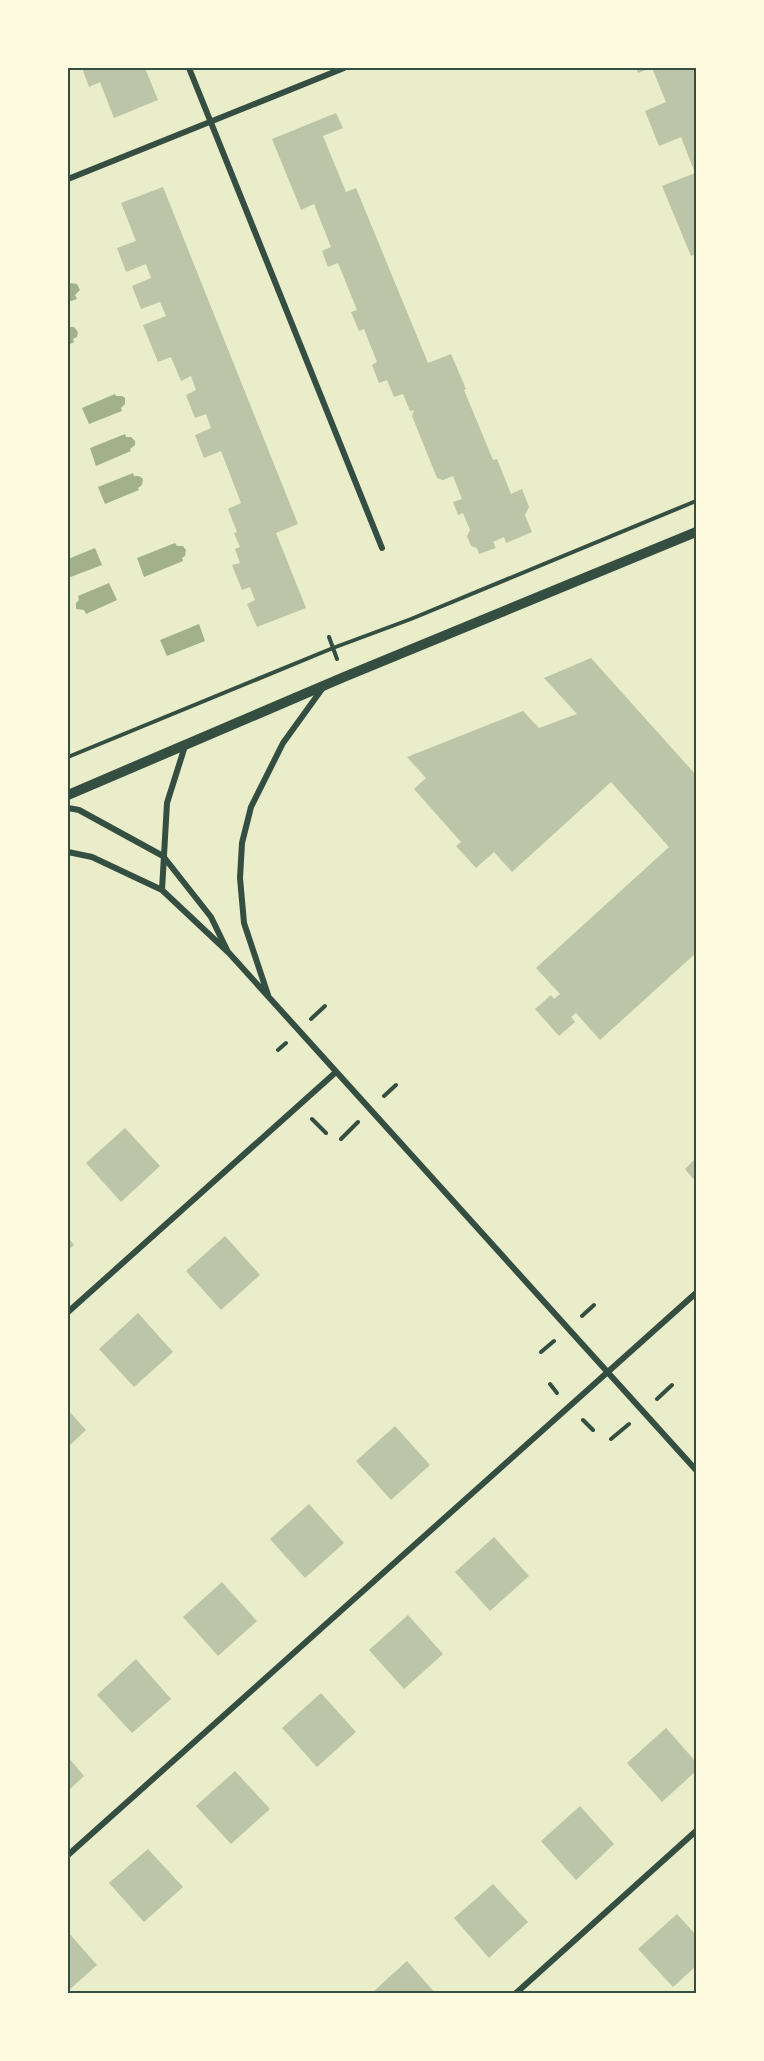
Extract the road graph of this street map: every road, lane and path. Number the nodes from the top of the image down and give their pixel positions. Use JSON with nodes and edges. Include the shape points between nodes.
{"nodes":[{"id":1,"x":189,"y":68,"type":"edge"},
{"id":2,"x":344,"y":68,"type":"edge"},
{"id":3,"x":211,"y":121,"type":"junction"},
{"id":4,"x":68,"y":179,"type":"edge"},
{"id":5,"x":696,"y":501,"type":"edge"},
{"id":6,"x":696,"y":532,"type":"edge"},
{"id":7,"x":382,"y":548,"type":"dead end"},
{"id":8,"x":324,"y":685,"type":"junction"},
{"id":9,"x":185,"y":743,"type":"junction"},
{"id":10,"x":68,"y":757,"type":"edge"},
{"id":11,"x":68,"y":795,"type":"edge"},
{"id":12,"x":68,"y":808,"type":"edge"},
{"id":13,"x":68,"y":852,"type":"edge"},
{"id":14,"x":163,"y":856,"type":"junction"},
{"id":15,"x":162,"y":890,"type":"junction"},
{"id":16,"x":229,"y":953,"type":"junction"},
{"id":17,"x":269,"y":998,"type":"junction"},
{"id":18,"x":336,"y":1072,"type":"junction"},
{"id":19,"x":696,"y":1293,"type":"edge"},
{"id":20,"x":68,"y":1312,"type":"edge"},
{"id":21,"x":608,"y":1372,"type":"junction"},
{"id":22,"x":696,"y":1470,"type":"edge"},
{"id":23,"x":696,"y":1831,"type":"edge"},
{"id":24,"x":68,"y":1855,"type":"edge"},
{"id":25,"x":515,"y":1994,"type":"edge"}],
"edges":[{"from":1,"to":3,"type":"street"},
{"from":2,"to":3,"type":"street"},
{"from":3,"to":4,"type":"street"},
{"from":3,"to":7,"type":"street"},
{"from":5,"to":10,"type":"path"},
{"from":6,"to":8,"type":"street"},
{"from":8,"to":9,"type":"street"},
{"from":8,"to":17,"type":"street","via":[[283,743],[251,807],[242,843],[244,923]]},
{"from":9,"to":11,"type":"street"},
{"from":9,"to":14,"type":"street","via":[[167,803]]},
{"from":12,"to":14,"type":"street","via":[[79,810]]},
{"from":13,"to":15,"type":"street","via":[[92,857]]},
{"from":14,"to":15,"type":"street"},
{"from":14,"to":16,"type":"street","via":[[211,917]]},
{"from":15,"to":16,"type":"street"},
{"from":16,"to":17,"type":"street"},
{"from":17,"to":18,"type":"street"},
{"from":18,"to":20,"type":"street"},
{"from":18,"to":21,"type":"street"},
{"from":19,"to":21,"type":"street"},
{"from":21,"to":22,"type":"street"},
{"from":21,"to":24,"type":"street"},
{"from":23,"to":25,"type":"street"}]}
